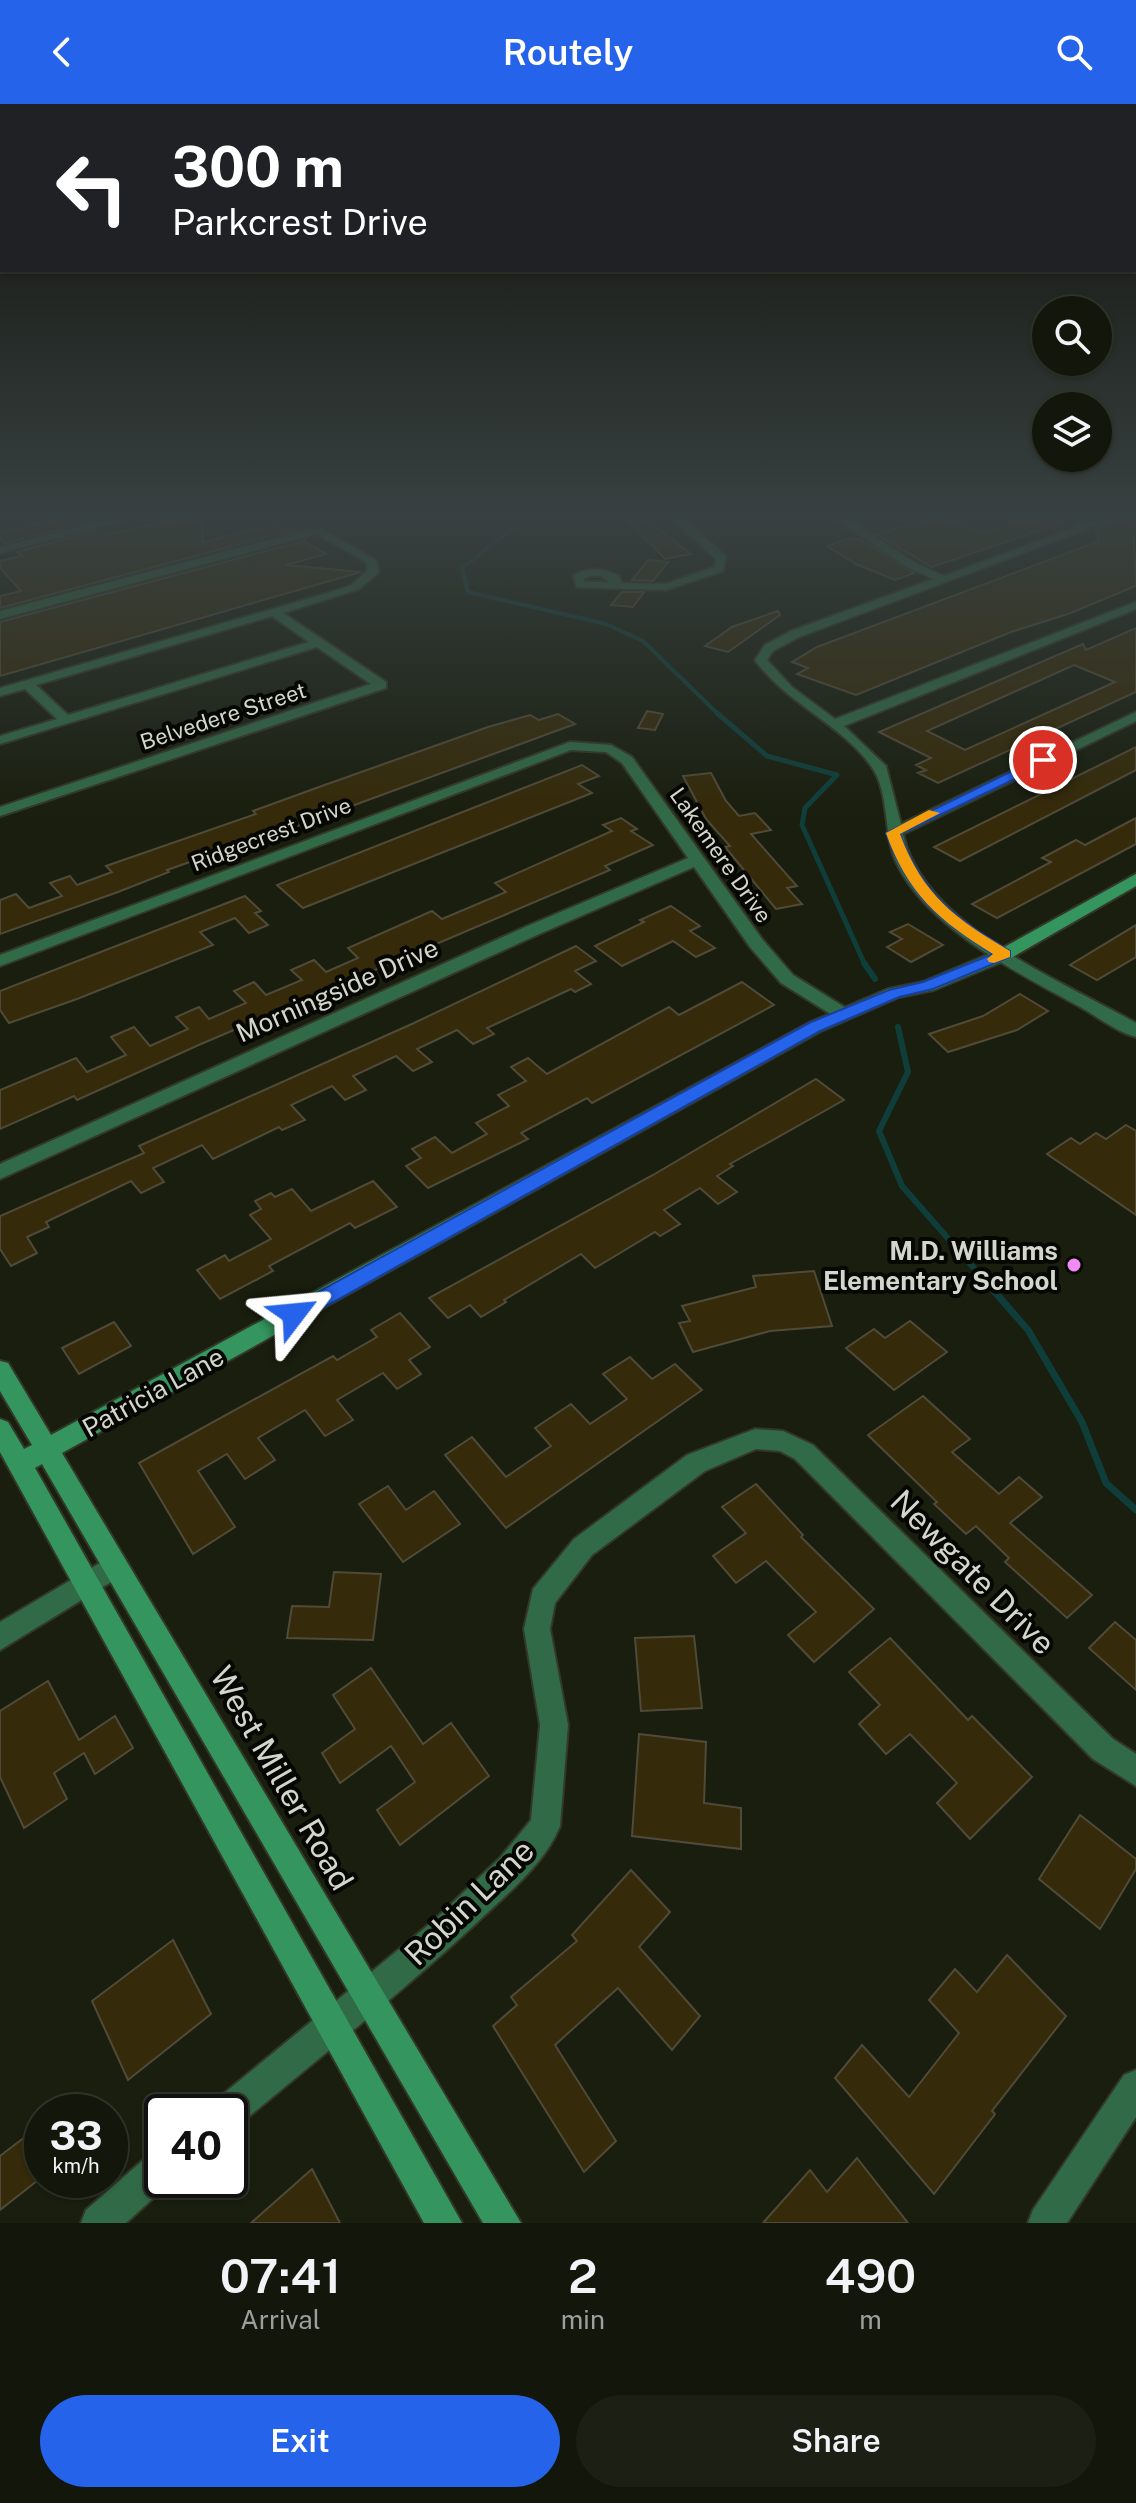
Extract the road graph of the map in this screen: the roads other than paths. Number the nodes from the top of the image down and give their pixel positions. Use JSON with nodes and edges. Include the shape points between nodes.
{"nodes":[{"id":1,"x":253,"y":618,"type":"edge"},
{"id":2,"x":282,"y":618,"type":"edge"},
{"id":3,"x":840,"y":618,"type":"edge"},
{"id":4,"x":1103,"y":618,"type":"edge"},
{"id":5,"x":319,"y":643,"type":"junction"},
{"id":6,"x":27,"y":684,"type":"junction"},
{"id":7,"x":0,"y":692,"type":"edge"},
{"id":8,"x":1136,"y":716,"type":"edge"},
{"id":9,"x":66,"y":720,"type":"junction"},
{"id":10,"x":833,"y":725,"type":"junction"},
{"id":11,"x":0,"y":740,"type":"edge"},
{"id":12,"x":558,"y":750,"type":"joint"},
{"id":13,"x":0,"y":812,"type":"edge"},
{"id":14,"x":893,"y":833,"type":"junction"},
{"id":15,"x":697,"y":860,"type":"junction"},
{"id":16,"x":1136,"y":879,"type":"edge"},
{"id":17,"x":1005,"y":954,"type":"junction"},
{"id":18,"x":0,"y":961,"type":"edge"},
{"id":19,"x":843,"y":1014,"type":"junction"},
{"id":20,"x":1136,"y":1031,"type":"edge"},
{"id":21,"x":0,"y":1172,"type":"edge"},
{"id":22,"x":0,"y":1370,"type":"edge"},
{"id":23,"x":0,"y":1429,"type":"edge"},
{"id":24,"x":755,"y":1439,"type":"joint"},
{"id":25,"x":48,"y":1451,"type":"junction"},
{"id":26,"x":20,"y":1464,"type":"junction"},
{"id":27,"x":115,"y":1566,"type":"junction"},
{"id":28,"x":87,"y":1583,"type":"junction"},
{"id":29,"x":0,"y":1637,"type":"edge"},
{"id":30,"x":1136,"y":1771,"type":"edge"},
{"id":31,"x":368,"y":1995,"type":"junction"},
{"id":32,"x":333,"y":2025,"type":"junction"},
{"id":33,"x":1136,"y":2087,"type":"edge"},
{"id":34,"x":248,"y":2095,"type":"edge"},
{"id":35,"x":144,"y":2182,"type":"edge"},
{"id":36,"x":99,"y":2223,"type":"edge"},
{"id":37,"x":444,"y":2223,"type":"edge"},
{"id":38,"x":503,"y":2223,"type":"edge"},
{"id":39,"x":1046,"y":2223,"type":"edge"}],
"edges":[{"from":1,"to":6,"type":"street"},
{"from":2,"to":5,"type":"street","name":"Belvedere Street"},
{"from":3,"to":10,"type":"street","via":[[795,634],[761,660]]},
{"from":4,"to":10,"type":"street"},
{"from":5,"to":9,"type":"street"},
{"from":5,"to":13,"type":"street","name":"Belvedere Street","via":[[381,685]]},
{"from":6,"to":7,"type":"street"},
{"from":6,"to":9,"type":"street"},
{"from":8,"to":14,"type":"street"},
{"from":9,"to":11,"type":"street"},
{"from":10,"to":14,"type":"street","via":[[882,769]]},
{"from":12,"to":15,"type":"street","name":"Lakemere Drive","via":[[597,746],[627,760]]},
{"from":12,"to":18,"type":"street","name":"Ridgecrest Drive"},
{"from":14,"to":17,"type":"street","via":[[920,890],[964,930]]},
{"from":15,"to":19,"type":"street","name":"Lakemere Drive","via":[[787,979]]},
{"from":15,"to":21,"type":"street","name":"Morningside Drive"},
{"from":16,"to":17,"type":"street","name":"Patricia Lane"},
{"from":17,"to":19,"type":"street","name":"Patricia Lane"},
{"from":17,"to":20,"type":"street"},
{"from":19,"to":25,"type":"street","name":"Patricia Lane"},
{"from":22,"to":25,"type":"street","name":"West Miller Road"},
{"from":23,"to":26,"type":"street"},
{"from":24,"to":30,"type":"street","name":"Newgate Drive","via":[[783,1441],[804,1452],[1103,1749]]},
{"from":24,"to":31,"type":"street","name":"Robin Lane","via":[[696,1463],[583,1547],[542,1598],[537,1629],[554,1725],[545,1826],[500,1879]]},
{"from":25,"to":26,"type":"street","name":"Patricia Lane"},
{"from":25,"to":27,"type":"street","name":"West Miller Road"},
{"from":26,"to":28,"type":"street"},
{"from":27,"to":28,"type":"street"},
{"from":27,"to":31,"type":"street","name":"West Miller Road"},
{"from":28,"to":29,"type":"street"},
{"from":28,"to":32,"type":"street"},
{"from":31,"to":32,"type":"street","name":"Robin Lane"},
{"from":31,"to":38,"type":"street","name":"West Miller Road"},
{"from":32,"to":34,"type":"street","name":"Robin Lane"},
{"from":32,"to":37,"type":"street"},
{"from":33,"to":39,"type":"street"},
{"from":35,"to":36,"type":"street"}]}
